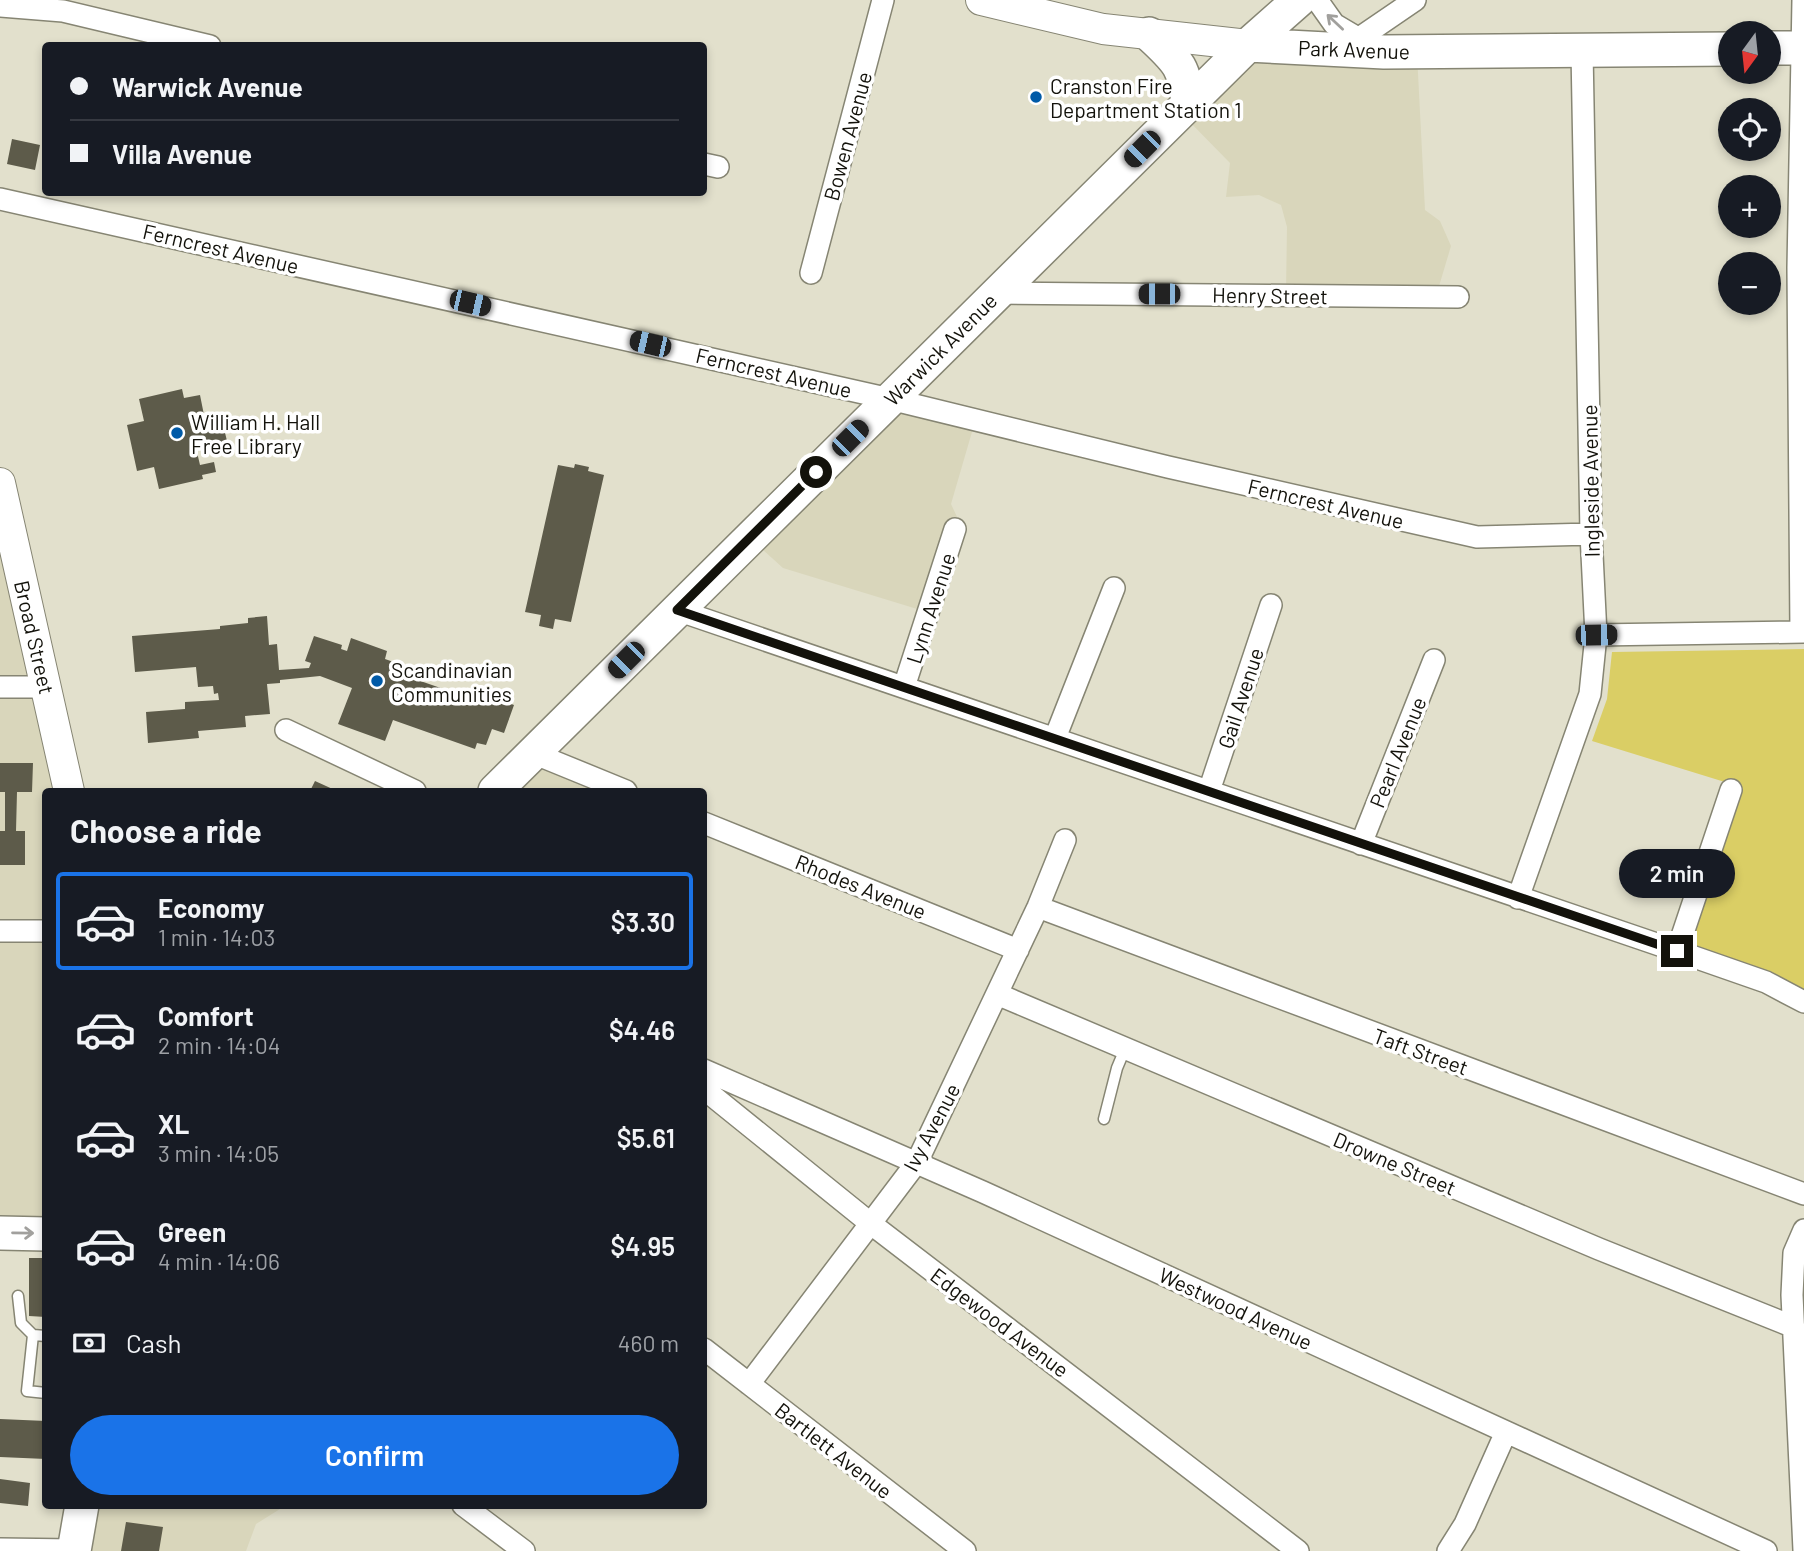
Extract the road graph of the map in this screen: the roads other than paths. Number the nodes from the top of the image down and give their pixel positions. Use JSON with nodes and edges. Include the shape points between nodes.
{"nodes":[{"id":1,"x":883,"y":0,"type":"edge"},
{"id":2,"x":981,"y":0,"type":"edge"},
{"id":3,"x":1299,"y":0,"type":"edge"},
{"id":4,"x":1317,"y":0,"type":"edge"},
{"id":5,"x":1415,"y":0,"type":"edge"},
{"id":6,"x":1802,"y":0,"type":"edge"},
{"id":7,"x":1014,"y":4,"type":"edge"},
{"id":8,"x":0,"y":6,"type":"edge"},
{"id":9,"x":1149,"y":34,"type":"junction"},
{"id":10,"x":193,"y":42,"type":"edge"},
{"id":11,"x":1248,"y":45,"type":"junction"},
{"id":12,"x":1371,"y":46,"type":"junction"},
{"id":13,"x":1782,"y":48,"type":"edge"},
{"id":14,"x":1803,"y":48,"type":"edge"},
{"id":15,"x":1718,"y":49,"type":"edge"},
{"id":16,"x":1582,"y":51,"type":"junction"},
{"id":17,"x":1188,"y":104,"type":"junction"},
{"id":18,"x":1802,"y":185,"type":"edge"},
{"id":19,"x":0,"y":198,"type":"edge"},
{"id":20,"x":811,"y":273,"type":"dead end"},
{"id":21,"x":998,"y":293,"type":"junction"},
{"id":22,"x":1458,"y":297,"type":"dead end"},
{"id":23,"x":890,"y":398,"type":"junction"},
{"id":24,"x":0,"y":483,"type":"edge"},
{"id":25,"x":955,"y":528,"type":"dead end"},
{"id":26,"x":1591,"y":534,"type":"junction"},
{"id":27,"x":1114,"y":589,"type":"dead end"},
{"id":28,"x":1271,"y":605,"type":"dead end"},
{"id":29,"x":677,"y":610,"type":"junction"},
{"id":30,"x":1803,"y":632,"type":"edge"},
{"id":31,"x":1596,"y":635,"type":"junction"},
{"id":32,"x":1433,"y":660,"type":"dead end"},
{"id":33,"x":0,"y":687,"type":"edge"},
{"id":34,"x":46,"y":687,"type":"junction"},
{"id":35,"x":904,"y":687,"type":"junction"},
{"id":36,"x":286,"y":730,"type":"dead end"},
{"id":37,"x":1055,"y":738,"type":"junction"},
{"id":38,"x":533,"y":753,"type":"junction"},
{"id":39,"x":68,"y":788,"type":"edge"},
{"id":40,"x":409,"y":788,"type":"edge"},
{"id":41,"x":498,"y":788,"type":"edge"},
{"id":42,"x":619,"y":788,"type":"edge"},
{"id":43,"x":1731,"y":790,"type":"dead end"},
{"id":44,"x":1209,"y":791,"type":"junction"},
{"id":45,"x":707,"y":823,"type":"edge"},
{"id":46,"x":1065,"y":841,"type":"dead end"},
{"id":47,"x":1361,"y":844,"type":"junction"},
{"id":48,"x":1518,"y":898,"type":"junction"},
{"id":49,"x":1038,"y":907,"type":"junction"},
{"id":50,"x":0,"y":931,"type":"edge"},
{"id":51,"x":42,"y":931,"type":"edge"},
{"id":52,"x":1018,"y":950,"type":"junction"},
{"id":53,"x":1677,"y":951,"type":"junction"},
{"id":54,"x":997,"y":994,"type":"junction"},
{"id":55,"x":1804,"y":1002,"type":"edge"},
{"id":56,"x":1125,"y":1049,"type":"junction"},
{"id":57,"x":707,"y":1071,"type":"edge"},
{"id":58,"x":707,"y":1091,"type":"edge"},
{"id":59,"x":1104,"y":1119,"type":"dead end"},
{"id":60,"x":917,"y":1162,"type":"junction"},
{"id":61,"x":1804,"y":1194,"type":"edge"},
{"id":62,"x":0,"y":1210,"type":"edge"},
{"id":63,"x":42,"y":1211,"type":"edge"},
{"id":64,"x":870,"y":1223,"type":"junction"},
{"id":65,"x":1804,"y":1230,"type":"edge"},
{"id":66,"x":0,"y":1233,"type":"edge"},
{"id":67,"x":42,"y":1234,"type":"edge"},
{"id":68,"x":18,"y":1296,"type":"dead end"},
{"id":69,"x":1794,"y":1327,"type":"junction"},
{"id":70,"x":33,"y":1335,"type":"junction"},
{"id":71,"x":42,"y":1336,"type":"edge"},
{"id":72,"x":707,"y":1351,"type":"edge"},
{"id":73,"x":749,"y":1384,"type":"junction"},
{"id":74,"x":42,"y":1393,"type":"edge"},
{"id":75,"x":1506,"y":1432,"type":"junction"},
{"id":76,"x":81,"y":1509,"type":"edge"},
{"id":77,"x":468,"y":1509,"type":"edge"},
{"id":78,"x":0,"y":1549,"type":"edge"},
{"id":79,"x":1804,"y":1550,"type":"edge"},
{"id":80,"x":74,"y":1551,"type":"edge"},
{"id":81,"x":524,"y":1551,"type":"edge"},
{"id":82,"x":965,"y":1551,"type":"edge"},
{"id":83,"x":1298,"y":1551,"type":"edge"},
{"id":84,"x":1448,"y":1551,"type":"edge"},
{"id":85,"x":1766,"y":1551,"type":"edge"}],
"edges":[{"from":1,"to":20,"type":"street","name":"Bowen Avenue"},
{"from":2,"to":7,"type":"main road","name":"Park Avenue"},
{"from":3,"to":11,"type":"main road","name":"Warwick Avenue"},
{"from":12,"to":4,"type":"street","one_way":true,"via":[[1334,24]]},
{"from":5,"to":12,"type":"street"},
{"from":6,"to":14,"type":"street"},
{"from":7,"to":9,"type":"main road","name":"Park Avenue","via":[[1103,29]]},
{"from":8,"to":10,"type":"street","via":[[62,11]]},
{"from":9,"to":11,"type":"main road","name":"Park Avenue"},
{"from":9,"to":17,"type":"main road","via":[[1176,60],[1186,80]]},
{"from":11,"to":12,"type":"main road","name":"Park Avenue"},
{"from":11,"to":17,"type":"main road","name":"Warwick Avenue"},
{"from":12,"to":16,"type":"main road","name":"Park Avenue"},
{"from":13,"to":14,"type":"main road"},
{"from":14,"to":18,"type":"street"},
{"from":15,"to":16,"type":"main road","name":"Park Avenue"},
{"from":16,"to":26,"type":"street","name":"Ingleside Avenue"},
{"from":17,"to":21,"type":"main road","name":"Warwick Avenue"},
{"from":18,"to":30,"type":"street","via":[[1798,268]]},
{"from":19,"to":23,"type":"street","name":"Ferncrest Avenue"},
{"from":21,"to":22,"type":"street","name":"Henry Street"},
{"from":21,"to":23,"type":"main road","name":"Warwick Avenue"},
{"from":23,"to":26,"type":"street","name":"Ferncrest Avenue","via":[[1477,537]]},
{"from":23,"to":29,"type":"main road","name":"Warwick Avenue"},
{"from":24,"to":34,"type":"main road","name":"Broad Street"},
{"from":25,"to":35,"type":"street","name":"Lynn Avenue"},
{"from":26,"to":31,"type":"street","name":"Ingleside Avenue"},
{"from":27,"to":37,"type":"street"},
{"from":28,"to":44,"type":"street","name":"Gail Avenue"},
{"from":29,"to":35,"type":"street"},
{"from":29,"to":38,"type":"main road","name":"Warwick Avenue"},
{"from":30,"to":31,"type":"street"},
{"from":31,"to":48,"type":"street","name":"Ingleside Avenue","via":[[1590,694]]},
{"from":32,"to":47,"type":"street","name":"Pearl Avenue"},
{"from":33,"to":34,"type":"street"},
{"from":34,"to":39,"type":"main road","name":"Broad Street"},
{"from":35,"to":37,"type":"street"},
{"from":36,"to":40,"type":"street"},
{"from":37,"to":44,"type":"street"},
{"from":38,"to":41,"type":"main road","name":"Warwick Avenue"},
{"from":38,"to":42,"type":"street"},
{"from":43,"to":53,"type":"street"},
{"from":44,"to":47,"type":"street"},
{"from":45,"to":52,"type":"street","name":"Rhodes Avenue"},
{"from":46,"to":49,"type":"street","name":"Ivy Avenue"},
{"from":47,"to":48,"type":"street"},
{"from":48,"to":53,"type":"street"},
{"from":49,"to":52,"type":"street","name":"Ivy Avenue"},
{"from":49,"to":61,"type":"street","name":"Taft Street"},
{"from":50,"to":51,"type":"street"},
{"from":52,"to":54,"type":"street","name":"Ivy Avenue"},
{"from":53,"to":55,"type":"street","via":[[1766,982]]},
{"from":54,"to":56,"type":"street","name":"Drowne Street"},
{"from":54,"to":60,"type":"street","name":"Ivy Avenue"},
{"from":56,"to":59,"type":"lane"},
{"from":56,"to":69,"type":"street","name":"Drowne Street"},
{"from":57,"to":60,"type":"street","name":"Westwood Avenue"},
{"from":58,"to":64,"type":"street","name":"Edgewood Avenue"},
{"from":60,"to":64,"type":"street","name":"Ivy Avenue"},
{"from":60,"to":75,"type":"street","name":"Westwood Avenue"},
{"from":62,"to":63,"type":"main road"},
{"from":64,"to":73,"type":"street","name":"Ivy Avenue"},
{"from":64,"to":83,"type":"street","name":"Edgewood Avenue"},
{"from":65,"to":69,"type":"street","via":[[1794,1253]]},
{"from":66,"to":67,"type":"main road","one_way":true},
{"from":68,"to":70,"type":"lane","via":[[21,1323]]},
{"from":69,"to":79,"type":"street"},
{"from":70,"to":71,"type":"lane"},
{"from":70,"to":74,"type":"lane","via":[[27,1391]]},
{"from":72,"to":73,"type":"street","name":"Bartlett Avenue"},
{"from":73,"to":82,"type":"street","name":"Bartlett Avenue"},
{"from":75,"to":84,"type":"street"},
{"from":75,"to":85,"type":"street","name":"Westwood Avenue"},
{"from":76,"to":80,"type":"main road"},
{"from":77,"to":81,"type":"street"},
{"from":78,"to":80,"type":"street"}]}
